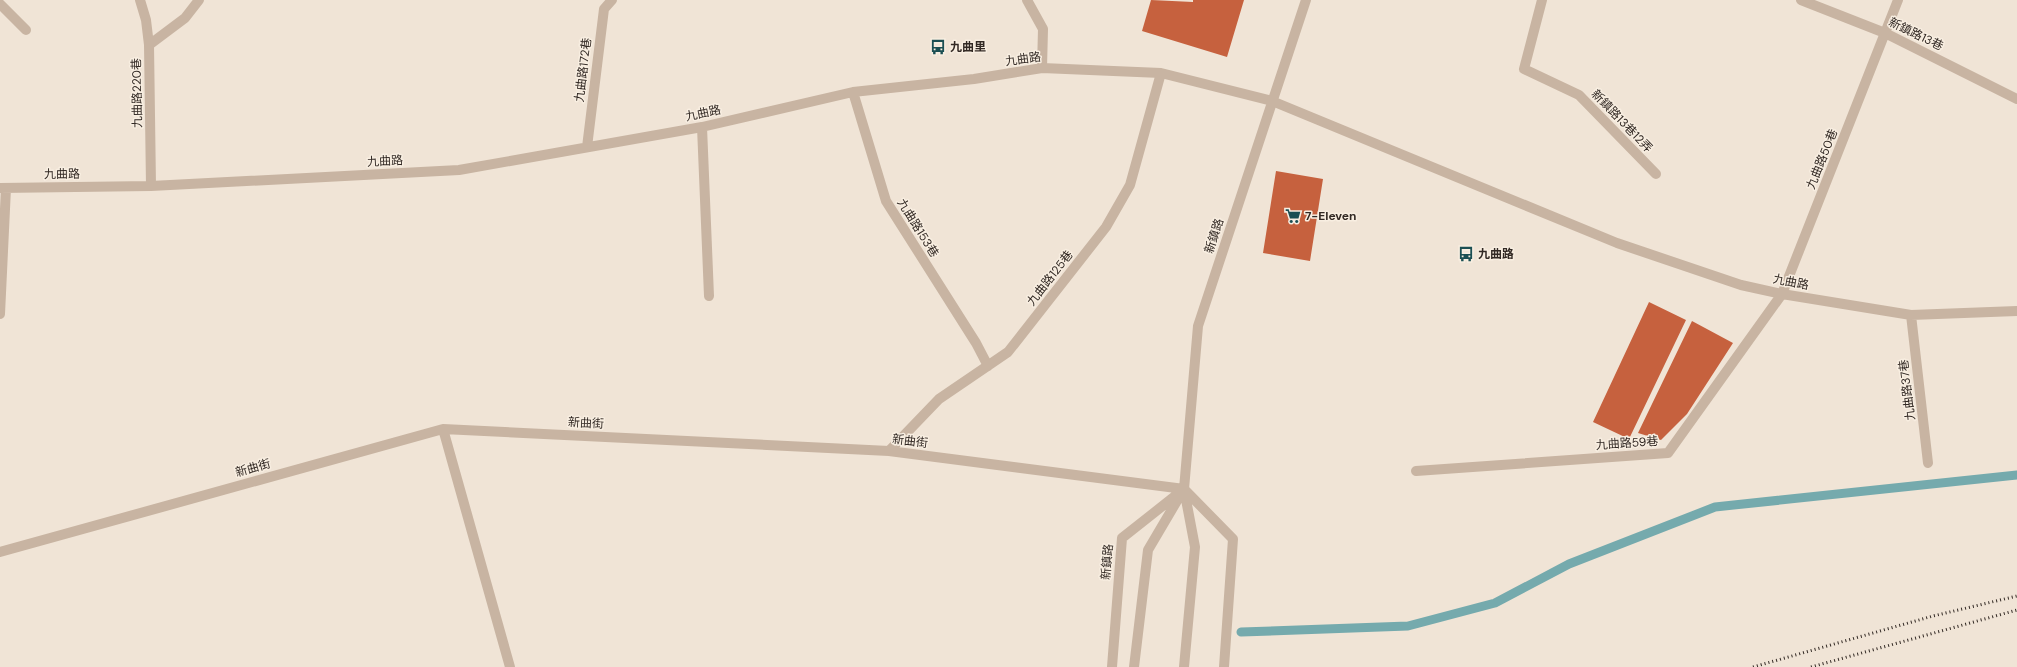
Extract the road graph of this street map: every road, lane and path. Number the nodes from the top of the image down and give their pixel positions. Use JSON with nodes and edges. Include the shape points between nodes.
{"nodes":[{"id":1,"x":140,"y":0,"type":"edge"},
{"id":2,"x":199,"y":0,"type":"edge"},
{"id":3,"x":612,"y":0,"type":"edge"},
{"id":4,"x":1027,"y":0,"type":"edge"},
{"id":5,"x":1306,"y":0,"type":"edge"},
{"id":6,"x":1542,"y":0,"type":"edge"},
{"id":7,"x":1801,"y":0,"type":"edge"},
{"id":8,"x":1898,"y":0,"type":"edge"},
{"id":9,"x":0,"y":4,"type":"edge"},
{"id":10,"x":26,"y":30,"type":"dead end"},
{"id":11,"x":1885,"y":33,"type":"junction"},
{"id":12,"x":149,"y":46,"type":"junction"},
{"id":13,"x":1042,"y":68,"type":"junction"},
{"id":14,"x":1161,"y":72,"type":"junction"},
{"id":15,"x":853,"y":92,"type":"junction"},
{"id":16,"x":2017,"y":99,"type":"edge"},
{"id":17,"x":1272,"y":101,"type":"junction"},
{"id":18,"x":702,"y":128,"type":"junction"},
{"id":19,"x":587,"y":147,"type":"junction"},
{"id":20,"x":1656,"y":174,"type":"dead end"},
{"id":21,"x":151,"y":186,"type":"junction"},
{"id":22,"x":3,"y":188,"type":"edge"},
{"id":23,"x":1782,"y":294,"type":"junction"},
{"id":24,"x":709,"y":296,"type":"dead end"},
{"id":25,"x":2017,"y":311,"type":"edge"},
{"id":26,"x":0,"y":314,"type":"edge"},
{"id":27,"x":1911,"y":315,"type":"junction"},
{"id":28,"x":988,"y":366,"type":"junction"},
{"id":29,"x":443,"y":429,"type":"junction"},
{"id":30,"x":889,"y":451,"type":"junction"},
{"id":31,"x":1928,"y":463,"type":"dead end"},
{"id":32,"x":1416,"y":471,"type":"dead end"},
{"id":33,"x":1184,"y":489,"type":"junction"},
{"id":34,"x":0,"y":552,"type":"edge"},
{"id":35,"x":510,"y":667,"type":"edge"},
{"id":36,"x":1112,"y":667,"type":"edge"},
{"id":37,"x":1134,"y":667,"type":"edge"},
{"id":38,"x":1184,"y":667,"type":"edge"},
{"id":39,"x":1224,"y":667,"type":"edge"}],
"edges":[{"from":1,"to":12,"type":"street","name":"九曲路220巷","via":[[146,20]]},
{"from":2,"to":12,"type":"street","via":[[186,18]]},
{"from":3,"to":19,"type":"street","name":"九曲路172巷","via":[[604,9]]},
{"from":4,"to":13,"type":"street","via":[[1043,29]]},
{"from":5,"to":17,"type":"street","name":"新鎮路"},
{"from":6,"to":20,"type":"street","name":"新鎮路13巷12弄","via":[[1524,69],[1578,95]]},
{"from":7,"to":11,"type":"street","name":"新鎮路13巷"},
{"from":8,"to":11,"type":"street","name":"九曲路50巷"},
{"from":9,"to":10,"type":"street"},
{"from":11,"to":16,"type":"street","name":"新鎮路13巷"},
{"from":11,"to":23,"type":"street","name":"九曲路50巷"},
{"from":12,"to":21,"type":"street","name":"九曲路220巷"},
{"from":13,"to":14,"type":"street","name":"九曲路"},
{"from":13,"to":15,"type":"street","name":"九曲路","via":[[974,79]]},
{"from":14,"to":17,"type":"street","name":"九曲路"},
{"from":14,"to":28,"type":"street","name":"九曲路125巷","via":[[1130,185],[1106,227],[1008,352]]},
{"from":15,"to":18,"type":"street","name":"九曲路"},
{"from":15,"to":28,"type":"street","name":"九曲路153巷","via":[[886,202]]},
{"from":17,"to":23,"type":"street","name":"九曲路","via":[[1617,243],[1741,285]]},
{"from":17,"to":33,"type":"street","name":"新鎮路","via":[[1198,326]]},
{"from":18,"to":19,"type":"street","name":"九曲路"},
{"from":18,"to":24,"type":"street"},
{"from":19,"to":21,"type":"street","name":"九曲路","via":[[459,170]]},
{"from":21,"to":22,"type":"street","name":"九曲路"},
{"from":22,"to":26,"type":"street"},
{"from":23,"to":27,"type":"street","name":"九曲路"},
{"from":23,"to":32,"type":"street","name":"九曲路59巷","via":[[1668,453]]},
{"from":25,"to":27,"type":"street","name":"九曲路"},
{"from":27,"to":31,"type":"street","name":"九曲路37巷"},
{"from":28,"to":30,"type":"street","name":"九曲路125巷","via":[[939,399]]},
{"from":29,"to":30,"type":"street","name":"新曲街"},
{"from":29,"to":34,"type":"street","name":"新曲街"},
{"from":29,"to":35,"type":"street"},
{"from":30,"to":33,"type":"street","name":"新曲街"},
{"from":33,"to":36,"type":"street","name":"新鎮路","via":[[1122,538]]},
{"from":33,"to":37,"type":"street","name":"新鎮路","via":[[1148,550]]},
{"from":33,"to":38,"type":"street","name":"新鎮路","via":[[1195,547]]},
{"from":33,"to":39,"type":"street","via":[[1233,539]]}]}
